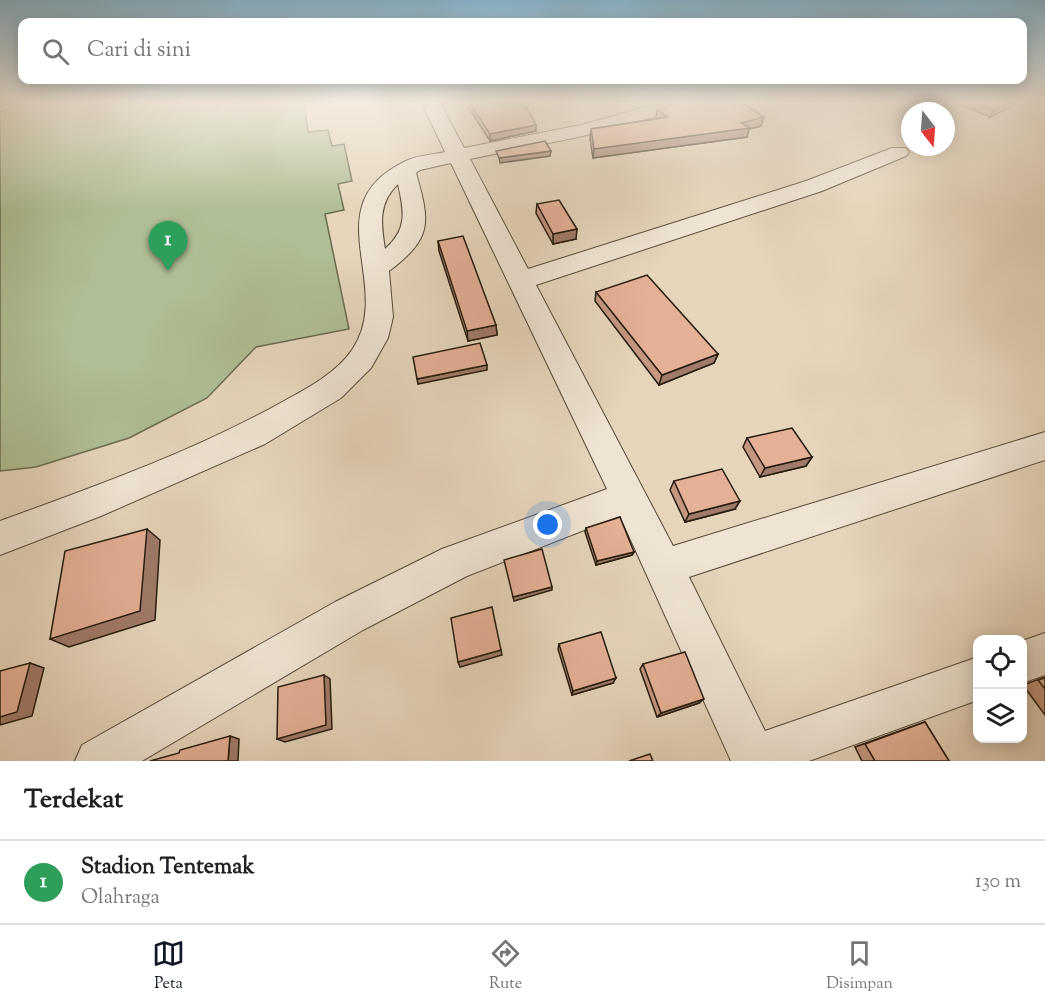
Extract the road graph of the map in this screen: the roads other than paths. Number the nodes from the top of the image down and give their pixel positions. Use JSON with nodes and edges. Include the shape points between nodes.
{"nodes":[{"id":1,"x":449,"y":139,"type":"edge"},
{"id":2,"x":545,"y":139,"type":"edge"},
{"id":3,"x":899,"y":152,"type":"dead end"},
{"id":4,"x":459,"y":158,"type":"junction"},
{"id":5,"x":405,"y":171,"type":"junction"},
{"id":6,"x":376,"y":268,"type":"junction"},
{"id":7,"x":522,"y":280,"type":"junction"},
{"id":8,"x":1045,"y":446,"type":"edge"},
{"id":9,"x":629,"y":497,"type":"junction"},
{"id":10,"x":0,"y":538,"type":"edge"},
{"id":11,"x":664,"y":567,"type":"junction"},
{"id":12,"x":1045,"y":654,"type":"edge"},
{"id":13,"x":1027,"y":661,"type":"edge"},
{"id":14,"x":973,"y":680,"type":"edge"},
{"id":15,"x":754,"y":760,"type":"edge"},
{"id":16,"x":98,"y":761,"type":"edge"}],
"edges":[{"from":1,"to":4,"type":"street"},
{"from":2,"to":4,"type":"street"},
{"from":3,"to":7,"type":"street","via":[[814,186]]},
{"from":4,"to":5,"type":"street","via":[[414,165]]},
{"from":4,"to":7,"type":"street"},
{"from":5,"to":6,"type":"street","via":[[381,185],[373,199],[370,214]]},
{"from":5,"to":6,"type":"street","via":[[416,225],[409,241]]},
{"from":6,"to":10,"type":"street","via":[[380,317],[374,338],[361,360],[330,390],[254,434],[89,505]]},
{"from":7,"to":9,"type":"street"},
{"from":8,"to":11,"type":"street"},
{"from":9,"to":11,"type":"street"},
{"from":9,"to":16,"type":"street","via":[[455,562],[349,616]]},
{"from":11,"to":15,"type":"street"},
{"from":12,"to":13,"type":"street"},
{"from":14,"to":15,"type":"street"}]}
